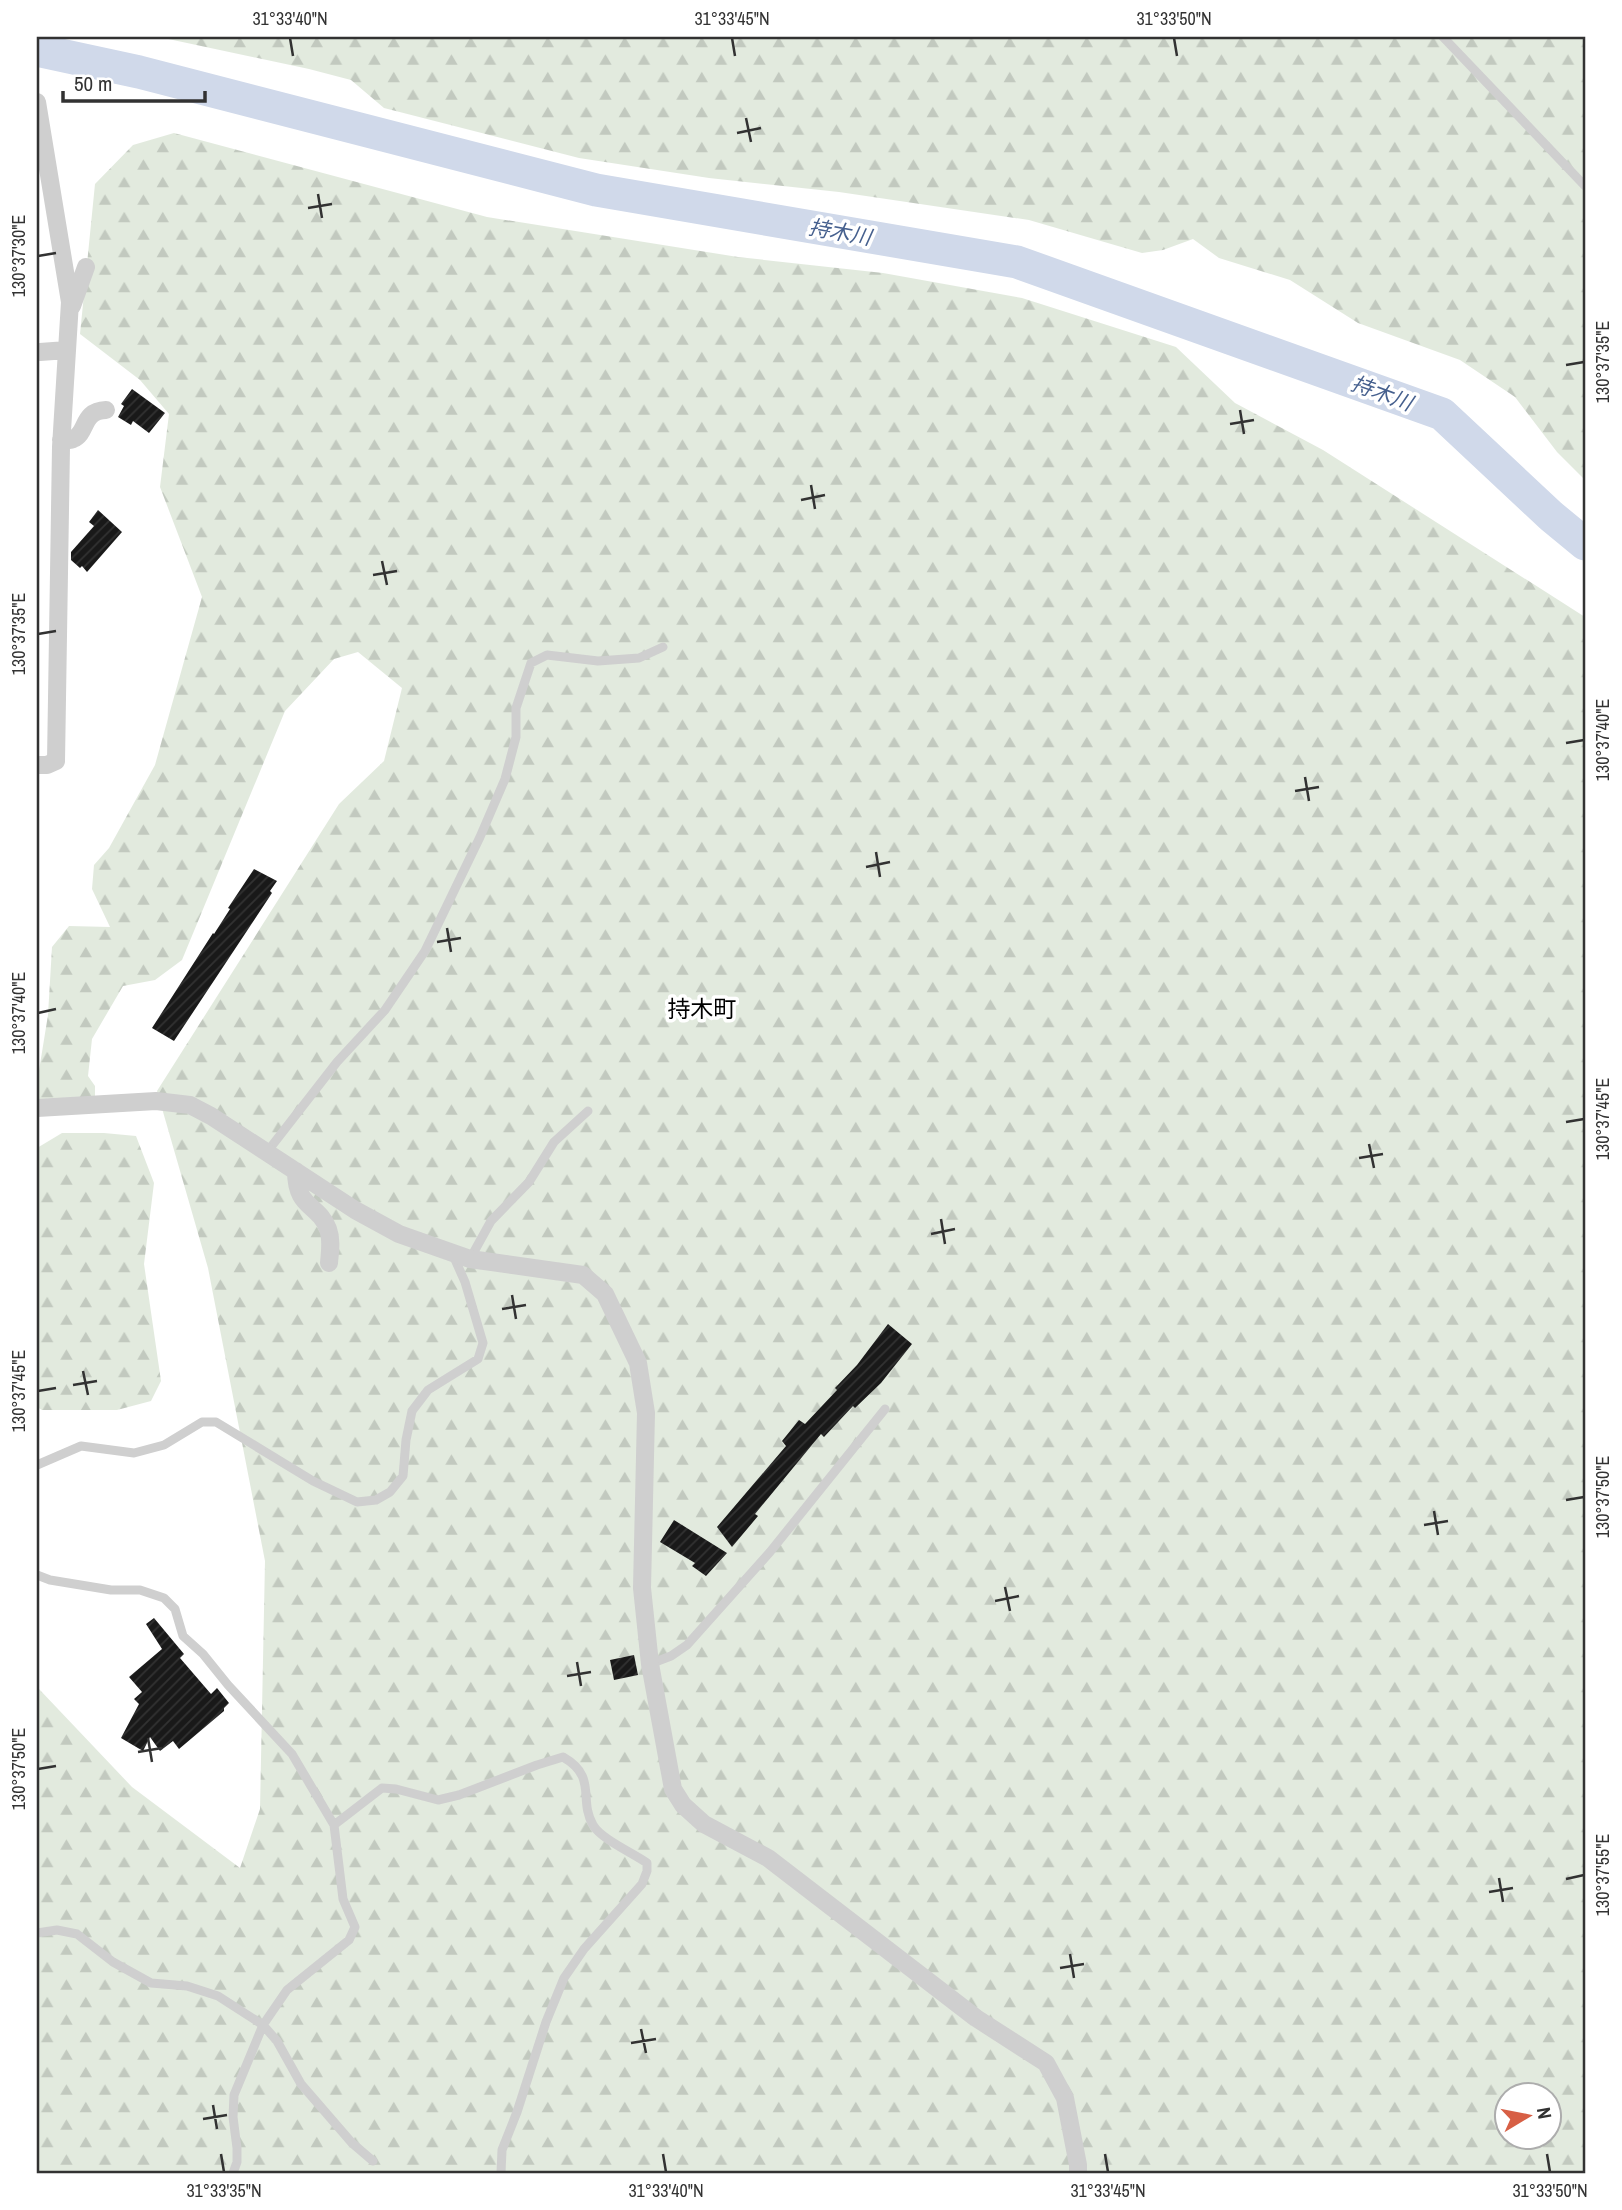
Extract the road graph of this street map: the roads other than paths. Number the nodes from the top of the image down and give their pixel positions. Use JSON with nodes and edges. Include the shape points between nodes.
{"nodes":[{"id":1,"x":1443,"y":37,"type":"edge"},
{"id":2,"x":37,"y":102,"type":"edge"},
{"id":3,"x":1585,"y":186,"type":"edge"},
{"id":4,"x":86,"y":267,"type":"dead end"},
{"id":5,"x":69,"y":315,"type":"junction"},
{"id":6,"x":67,"y":350,"type":"junction"},
{"id":7,"x":40,"y":352,"type":"dead end"},
{"id":8,"x":106,"y":410,"type":"dead end"},
{"id":9,"x":61,"y":440,"type":"junction"},
{"id":10,"x":663,"y":647,"type":"dead end"},
{"id":11,"x":37,"y":765,"type":"edge"},
{"id":12,"x":37,"y":1108,"type":"edge"},
{"id":13,"x":588,"y":1111,"type":"dead end"},
{"id":14,"x":267,"y":1152,"type":"junction"},
{"id":15,"x":296,"y":1171,"type":"junction"},
{"id":16,"x":452,"y":1253,"type":"junction"},
{"id":17,"x":470,"y":1259,"type":"junction"},
{"id":18,"x":329,"y":1263,"type":"dead end"},
{"id":19,"x":885,"y":1409,"type":"dead end"},
{"id":20,"x":37,"y":1465,"type":"edge"},
{"id":21,"x":37,"y":1576,"type":"edge"},
{"id":22,"x":650,"y":1664,"type":"junction"},
{"id":23,"x":334,"y":1825,"type":"junction"},
{"id":24,"x":37,"y":1933,"type":"edge"},
{"id":25,"x":263,"y":2025,"type":"junction"},
{"id":26,"x":373,"y":2161,"type":"dead end"},
{"id":27,"x":233,"y":2173,"type":"edge"},
{"id":28,"x":501,"y":2173,"type":"edge"},
{"id":29,"x":1078,"y":2173,"type":"edge"}],
"edges":[{"from":1,"to":3,"type":"lane"},
{"from":2,"to":5,"type":"street"},
{"from":4,"to":5,"type":"street"},
{"from":5,"to":6,"type":"street"},
{"from":6,"to":7,"type":"street"},
{"from":6,"to":9,"type":"street"},
{"from":8,"to":9,"type":"street","via":[[94,412],[74,439]]},
{"from":9,"to":11,"type":"street","via":[[55,761]]},
{"from":10,"to":14,"type":"lane","via":[[639,658],[598,661],[547,655],[531,663],[516,708],[516,737],[505,779],[425,951],[385,1010],[337,1062]]},
{"from":12,"to":14,"type":"street","via":[[156,1101],[190,1105]]},
{"from":13,"to":17,"type":"lane","via":[[554,1142],[528,1182],[491,1221]]},
{"from":14,"to":15,"type":"street"},
{"from":15,"to":16,"type":"street","via":[[399,1234]]},
{"from":15,"to":18,"type":"street","via":[[296,1186],[304,1201],[327,1225]]},
{"from":16,"to":17,"type":"street"},
{"from":16,"to":20,"type":"lane","via":[[483,1343],[478,1359],[428,1390],[412,1411],[403,1476],[376,1500],[357,1502],[313,1481],[216,1422],[202,1422],[164,1445],[134,1453],[81,1447]]},
{"from":17,"to":22,"type":"street","via":[[583,1275],[605,1294],[638,1363],[646,1413],[642,1588]]},
{"from":19,"to":22,"type":"lane","via":[[770,1552],[687,1645]]},
{"from":21,"to":23,"type":"lane","via":[[111,1590],[140,1590],[164,1598],[175,1609],[183,1636],[292,1754]]},
{"from":22,"to":29,"type":"street","via":[[673,1789],[683,1805],[704,1824],[768,1857],[976,2018],[1046,2063],[1065,2098]]},
{"from":23,"to":25,"type":"lane","via":[[343,1899],[355,1927],[349,1940],[286,1990]]},
{"from":23,"to":28,"type":"lane","via":[[382,1788],[438,1800],[563,1758],[576,1765],[587,1787],[593,1825],[647,1863],[642,1884],[564,1978],[502,2150]]},
{"from":24,"to":25,"type":"lane","via":[[77,1934],[151,1983],[187,1986],[218,1996]]},
{"from":25,"to":26,"type":"lane","via":[[309,2094]]},
{"from":25,"to":27,"type":"lane","via":[[234,2095],[237,2162]]}]}
